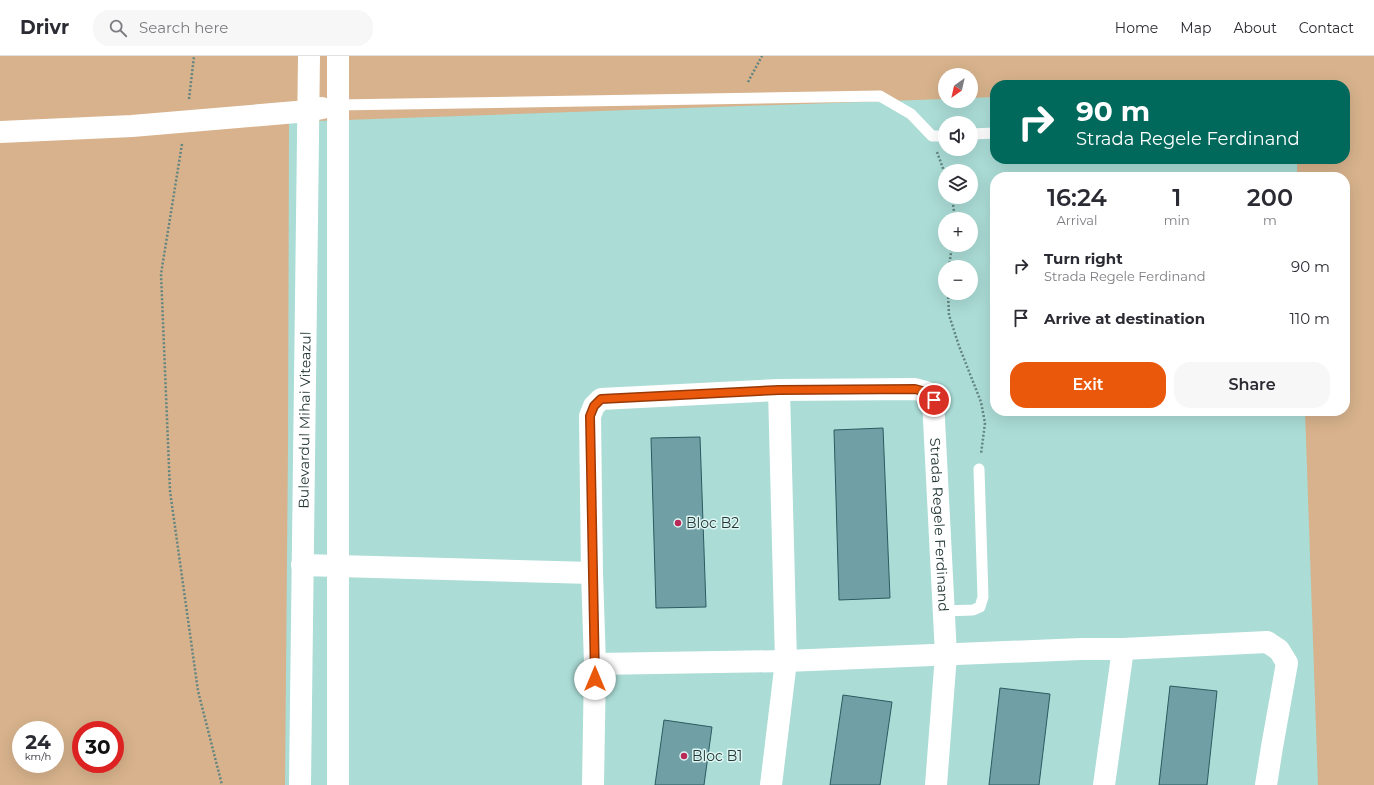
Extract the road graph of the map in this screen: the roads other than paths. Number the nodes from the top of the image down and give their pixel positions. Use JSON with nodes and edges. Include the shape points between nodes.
{"nodes":[{"id":1,"x":309,"y":56,"type":"edge"},
{"id":2,"x":338,"y":56,"type":"edge"},
{"id":3,"x":337,"y":105,"type":"junction"},
{"id":4,"x":308,"y":111,"type":"junction"},
{"id":5,"x":0,"y":132,"type":"edge"},
{"id":6,"x":990,"y":133,"type":"edge"},
{"id":7,"x":978,"y":134,"type":"edge"},
{"id":8,"x":938,"y":136,"type":"edge"},
{"id":9,"x":779,"y":390,"type":"junction"},
{"id":10,"x":979,"y":469,"type":"road end"},
{"id":11,"x":302,"y":565,"type":"junction"},
{"id":12,"x":339,"y":567,"type":"junction"},
{"id":13,"x":592,"y":573,"type":"junction"},
{"id":14,"x":944,"y":611,"type":"junction"},
{"id":15,"x":1123,"y":649,"type":"junction"},
{"id":16,"x":946,"y":655,"type":"junction"},
{"id":17,"x":786,"y":661,"type":"junction"},
{"id":18,"x":595,"y":664,"type":"junction"},
{"id":19,"x":300,"y":785,"type":"edge"},
{"id":20,"x":338,"y":785,"type":"edge"},
{"id":21,"x":593,"y":785,"type":"edge"},
{"id":22,"x":771,"y":785,"type":"edge"},
{"id":23,"x":936,"y":785,"type":"edge"},
{"id":24,"x":1104,"y":785,"type":"edge"},
{"id":25,"x":1266,"y":785,"type":"edge"}],
"edges":[{"from":1,"to":4,"type":"street","name":"Bulevardul Mihai Viteazul"},
{"from":2,"to":3,"type":"street"},
{"from":3,"to":4,"type":"street"},
{"from":3,"to":8,"type":"lane","via":[[880,96],[911,114],[932,136]]},
{"from":3,"to":12,"type":"street"},
{"from":4,"to":5,"type":"street","via":[[132,126]]},
{"from":4,"to":11,"type":"street","name":"Bulevardul Mihai Viteazul"},
{"from":6,"to":7,"type":"lane"},
{"from":9,"to":13,"type":"street","name":"Strada Regele Ferdinand","via":[[601,399],[594,406],[590,416]]},
{"from":9,"to":14,"type":"street","name":"Strada Regele Ferdinand","via":[[915,389],[926,392],[934,400]]},
{"from":9,"to":17,"type":"street"},
{"from":10,"to":14,"type":"lane","via":[[983,597],[980,607],[973,610]]},
{"from":11,"to":12,"type":"street"},
{"from":11,"to":19,"type":"street","name":"Bulevardul Mihai Viteazul"},
{"from":12,"to":13,"type":"street"},
{"from":12,"to":20,"type":"street"},
{"from":13,"to":18,"type":"street","name":"Strada Regele Ferdinand"},
{"from":14,"to":16,"type":"street","name":"Strada Regele Ferdinand"},
{"from":15,"to":16,"type":"street"},
{"from":15,"to":24,"type":"street"},
{"from":15,"to":25,"type":"street","via":[[1267,642],[1279,650],[1287,663]]},
{"from":16,"to":17,"type":"street"},
{"from":16,"to":23,"type":"street","name":"Strada Regele Ferdinand"},
{"from":17,"to":18,"type":"street"},
{"from":17,"to":22,"type":"street"},
{"from":18,"to":21,"type":"street","name":"Strada Regele Ferdinand"}]}
